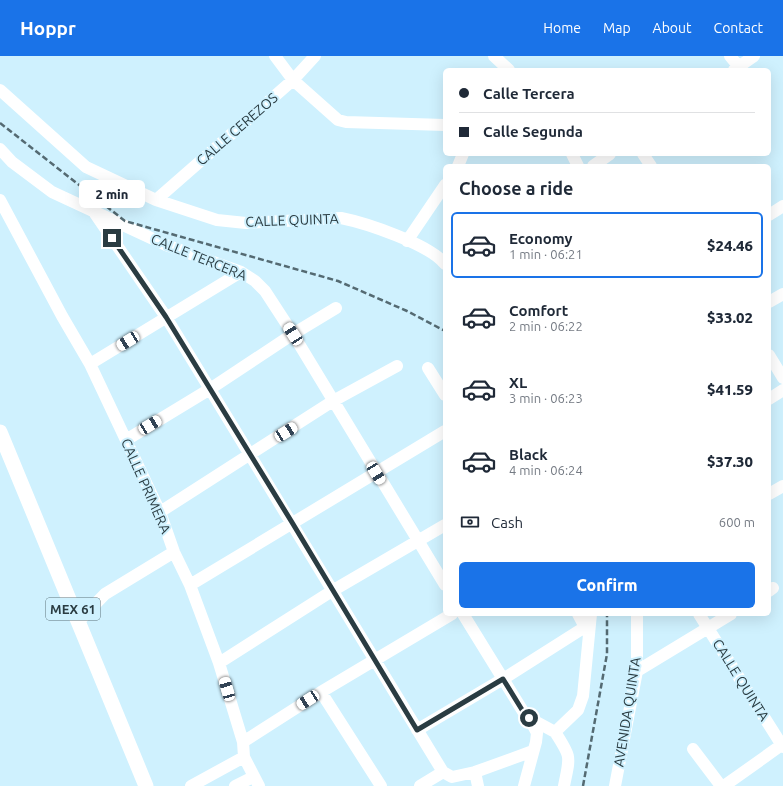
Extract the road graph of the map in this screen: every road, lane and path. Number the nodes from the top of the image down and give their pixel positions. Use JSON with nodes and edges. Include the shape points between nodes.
{"nodes":[{"id":1,"x":275,"y":56,"type":"edge"},
{"id":2,"x":315,"y":56,"type":"edge"},
{"id":3,"x":494,"y":56,"type":"edge"},
{"id":4,"x":730,"y":56,"type":"edge"},
{"id":5,"x":754,"y":56,"type":"edge"},
{"id":6,"x":507,"y":68,"type":"edge"},
{"id":7,"x":736,"y":68,"type":"edge"},
{"id":8,"x":293,"y":80,"type":"junction"},
{"id":9,"x":0,"y":90,"type":"edge"},
{"id":10,"x":443,"y":125,"type":"edge"},
{"id":11,"x":0,"y":149,"type":"edge"},
{"id":12,"x":607,"y":156,"type":"edge"},
{"id":13,"x":596,"y":164,"type":"edge"},
{"id":14,"x":443,"y":188,"type":"edge"},
{"id":15,"x":0,"y":200,"type":"edge"},
{"id":16,"x":156,"y":200,"type":"junction"},
{"id":17,"x":783,"y":206,"type":"edge"},
{"id":18,"x":94,"y":212,"type":"junction"},
{"id":19,"x":771,"y":214,"type":"edge"},
{"id":20,"x":407,"y":241,"type":"junction"},
{"id":21,"x":443,"y":262,"type":"edge"},
{"id":22,"x":241,"y":272,"type":"junction"},
{"id":23,"x":783,"y":294,"type":"edge"},
{"id":24,"x":771,"y":301,"type":"edge"},
{"id":25,"x":336,"y":308,"type":"dead end"},
{"id":26,"x":166,"y":317,"type":"junction"},
{"id":27,"x":293,"y":334,"type":"junction"},
{"id":28,"x":771,"y":358,"type":"edge"},
{"id":29,"x":90,"y":364,"type":"junction"},
{"id":30,"x":397,"y":366,"type":"dead end"},
{"id":31,"x":428,"y":368,"type":"dead end"},
{"id":32,"x":783,"y":378,"type":"edge"},
{"id":33,"x":210,"y":389,"type":"junction"},
{"id":34,"x":783,"y":390,"type":"edge"},
{"id":35,"x":443,"y":391,"type":"edge"},
{"id":36,"x":771,"y":398,"type":"edge"},
{"id":37,"x":333,"y":402,"type":"junction"},
{"id":38,"x":0,"y":432,"type":"edge"},
{"id":39,"x":443,"y":432,"type":"edge"},
{"id":40,"x":126,"y":440,"type":"junction"},
{"id":41,"x":250,"y":454,"type":"junction"},
{"id":42,"x":376,"y":473,"type":"junction"},
{"id":43,"x":783,"y":486,"type":"edge"},
{"id":44,"x":771,"y":493,"type":"edge"},
{"id":45,"x":160,"y":512,"type":"junction"},
{"id":46,"x":293,"y":524,"type":"junction"},
{"id":47,"x":443,"y":526,"type":"edge"},
{"id":48,"x":418,"y":541,"type":"junction"},
{"id":49,"x":174,"y":552,"type":"junction"},
{"id":50,"x":443,"y":581,"type":"edge"},
{"id":51,"x":190,"y":585,"type":"junction"},
{"id":52,"x":332,"y":591,"type":"junction"},
{"id":53,"x":449,"y":616,"type":"edge"},
{"id":54,"x":464,"y":616,"type":"edge"},
{"id":55,"x":579,"y":616,"type":"edge"},
{"id":56,"x":590,"y":616,"type":"edge"},
{"id":57,"x":637,"y":616,"type":"edge"},
{"id":58,"x":700,"y":616,"type":"edge"},
{"id":59,"x":728,"y":616,"type":"edge"},
{"id":60,"x":78,"y":622,"type":"junction"},
{"id":61,"x":708,"y":628,"type":"junction"},
{"id":62,"x":587,"y":630,"type":"junction"},
{"id":63,"x":376,"y":660,"type":"junction"},
{"id":64,"x":219,"y":663,"type":"junction"},
{"id":65,"x":637,"y":672,"type":"junction"},
{"id":66,"x":503,"y":679,"type":"junction"},
{"id":67,"x":321,"y":692,"type":"junction"},
{"id":68,"x":529,"y":718,"type":"junction"},
{"id":69,"x":417,"y":730,"type":"junction"},
{"id":70,"x":555,"y":732,"type":"junction"},
{"id":71,"x":243,"y":742,"type":"junction"},
{"id":72,"x":783,"y":745,"type":"edge"},
{"id":73,"x":693,"y":749,"type":"dead end"},
{"id":74,"x":532,"y":752,"type":"junction"},
{"id":75,"x":244,"y":757,"type":"junction"},
{"id":76,"x":442,"y":772,"type":"junction"},
{"id":77,"x":475,"y":772,"type":"junction"},
{"id":78,"x":256,"y":781,"type":"edge"},
{"id":79,"x":727,"y":785,"type":"edge"},
{"id":80,"x":146,"y":786,"type":"edge"},
{"id":81,"x":191,"y":786,"type":"edge"},
{"id":82,"x":235,"y":786,"type":"edge"},
{"id":83,"x":381,"y":786,"type":"edge"},
{"id":84,"x":420,"y":786,"type":"edge"},
{"id":85,"x":478,"y":786,"type":"edge"},
{"id":86,"x":524,"y":786,"type":"edge"},
{"id":87,"x":564,"y":786,"type":"edge"},
{"id":88,"x":615,"y":786,"type":"edge"}],
"edges":[{"from":1,"to":8,"type":"street"},
{"from":2,"to":8,"type":"street","name":"CALLE CEREZOS"},
{"from":3,"to":6,"type":"street"},
{"from":4,"to":7,"type":"street"},
{"from":5,"to":7,"type":"street"},
{"from":8,"to":10,"type":"street","via":[[338,120]]},
{"from":8,"to":16,"type":"street","name":"CALLE CEREZOS"},
{"from":9,"to":16,"type":"street","name":"CALLE QUINTA","via":[[86,167]]},
{"from":11,"to":18,"type":"street","name":"CALLE TERCERA","via":[[12,162],[52,192]]},
{"from":12,"to":13,"type":"street"},
{"from":14,"to":20,"type":"street"},
{"from":15,"to":29,"type":"street","name":"CALLE PRIMERA"},
{"from":16,"to":20,"type":"street","name":"CALLE QUINTA","via":[[217,220],[246,223],[340,218],[355,221]]},
{"from":17,"to":19,"type":"street"},
{"from":18,"to":22,"type":"street","name":"CALLE TERCERA","via":[[181,251]]},
{"from":18,"to":26,"type":"street"},
{"from":20,"to":21,"type":"street","name":"CALLE QUINTA","via":[[434,254]]},
{"from":22,"to":26,"type":"street"},
{"from":22,"to":27,"type":"street","name":"CALLE TERCERA","via":[[265,291]]},
{"from":23,"to":24,"type":"street"},
{"from":25,"to":27,"type":"street"},
{"from":26,"to":29,"type":"street"},
{"from":26,"to":33,"type":"street"},
{"from":27,"to":33,"type":"street"},
{"from":27,"to":37,"type":"street","name":"CALLE TERCERA"},
{"from":28,"to":32,"type":"street"},
{"from":29,"to":40,"type":"street","name":"CALLE PRIMERA"},
{"from":30,"to":37,"type":"street"},
{"from":31,"to":35,"type":"street"},
{"from":33,"to":40,"type":"street"},
{"from":33,"to":41,"type":"street"},
{"from":34,"to":36,"type":"street"},
{"from":37,"to":41,"type":"street"},
{"from":37,"to":42,"type":"street","name":"CALLE TERCERA"},
{"from":38,"to":60,"type":"main road","number":"MEX 61"},
{"from":39,"to":42,"type":"street"},
{"from":40,"to":45,"type":"street","name":"CALLE PRIMERA"},
{"from":41,"to":45,"type":"street"},
{"from":41,"to":46,"type":"street"},
{"from":42,"to":46,"type":"street"},
{"from":42,"to":48,"type":"street","name":"CALLE TERCERA"},
{"from":43,"to":44,"type":"street"},
{"from":45,"to":49,"type":"street","name":"CALLE PRIMERA"},
{"from":46,"to":51,"type":"street"},
{"from":46,"to":52,"type":"street"},
{"from":47,"to":48,"type":"street"},
{"from":48,"to":50,"type":"street","name":"CALLE TERCERA"},
{"from":48,"to":52,"type":"street"},
{"from":49,"to":51,"type":"street","name":"CALLE PRIMERA"},
{"from":49,"to":60,"type":"street","via":[[105,594]]},
{"from":51,"to":64,"type":"street","name":"CALLE PRIMERA"},
{"from":52,"to":63,"type":"street"},
{"from":52,"to":64,"type":"street"},
{"from":53,"to":63,"type":"street"},
{"from":54,"to":66,"type":"street"},
{"from":55,"to":62,"type":"street"},
{"from":56,"to":62,"type":"street"},
{"from":57,"to":65,"type":"street","name":"AVENIDA QUINTA"},
{"from":58,"to":61,"type":"street","name":"CALLE QUINTA"},
{"from":59,"to":61,"type":"street"},
{"from":60,"to":80,"type":"main road","number":"MEX 61"},
{"from":61,"to":65,"type":"street"},
{"from":61,"to":72,"type":"street","name":"CALLE QUINTA"},
{"from":62,"to":66,"type":"street"},
{"from":62,"to":70,"type":"street","via":[[583,696],[578,710]]},
{"from":63,"to":67,"type":"street"},
{"from":63,"to":69,"type":"street"},
{"from":64,"to":71,"type":"street","name":"CALLE PRIMERA"},
{"from":65,"to":88,"type":"street","name":"AVENIDA QUINTA"},
{"from":66,"to":68,"type":"street"},
{"from":66,"to":69,"type":"street"},
{"from":67,"to":71,"type":"street"},
{"from":67,"to":83,"type":"street"},
{"from":68,"to":70,"type":"street"},
{"from":68,"to":74,"type":"street","via":[[536,733]]},
{"from":69,"to":76,"type":"street"},
{"from":70,"to":87,"type":"street","via":[[568,751],[569,760]]},
{"from":71,"to":75,"type":"street","name":"CALLE PRIMERA"},
{"from":72,"to":79,"type":"street"},
{"from":73,"to":79,"type":"street"},
{"from":74,"to":77,"type":"street"},
{"from":74,"to":86,"type":"street"},
{"from":75,"to":78,"type":"street","name":"CALLE PRIMERA"},
{"from":75,"to":81,"type":"street"},
{"from":76,"to":77,"type":"street","via":[[452,777]]},
{"from":76,"to":84,"type":"street"},
{"from":77,"to":85,"type":"street"},
{"from":78,"to":82,"type":"street"}]}
